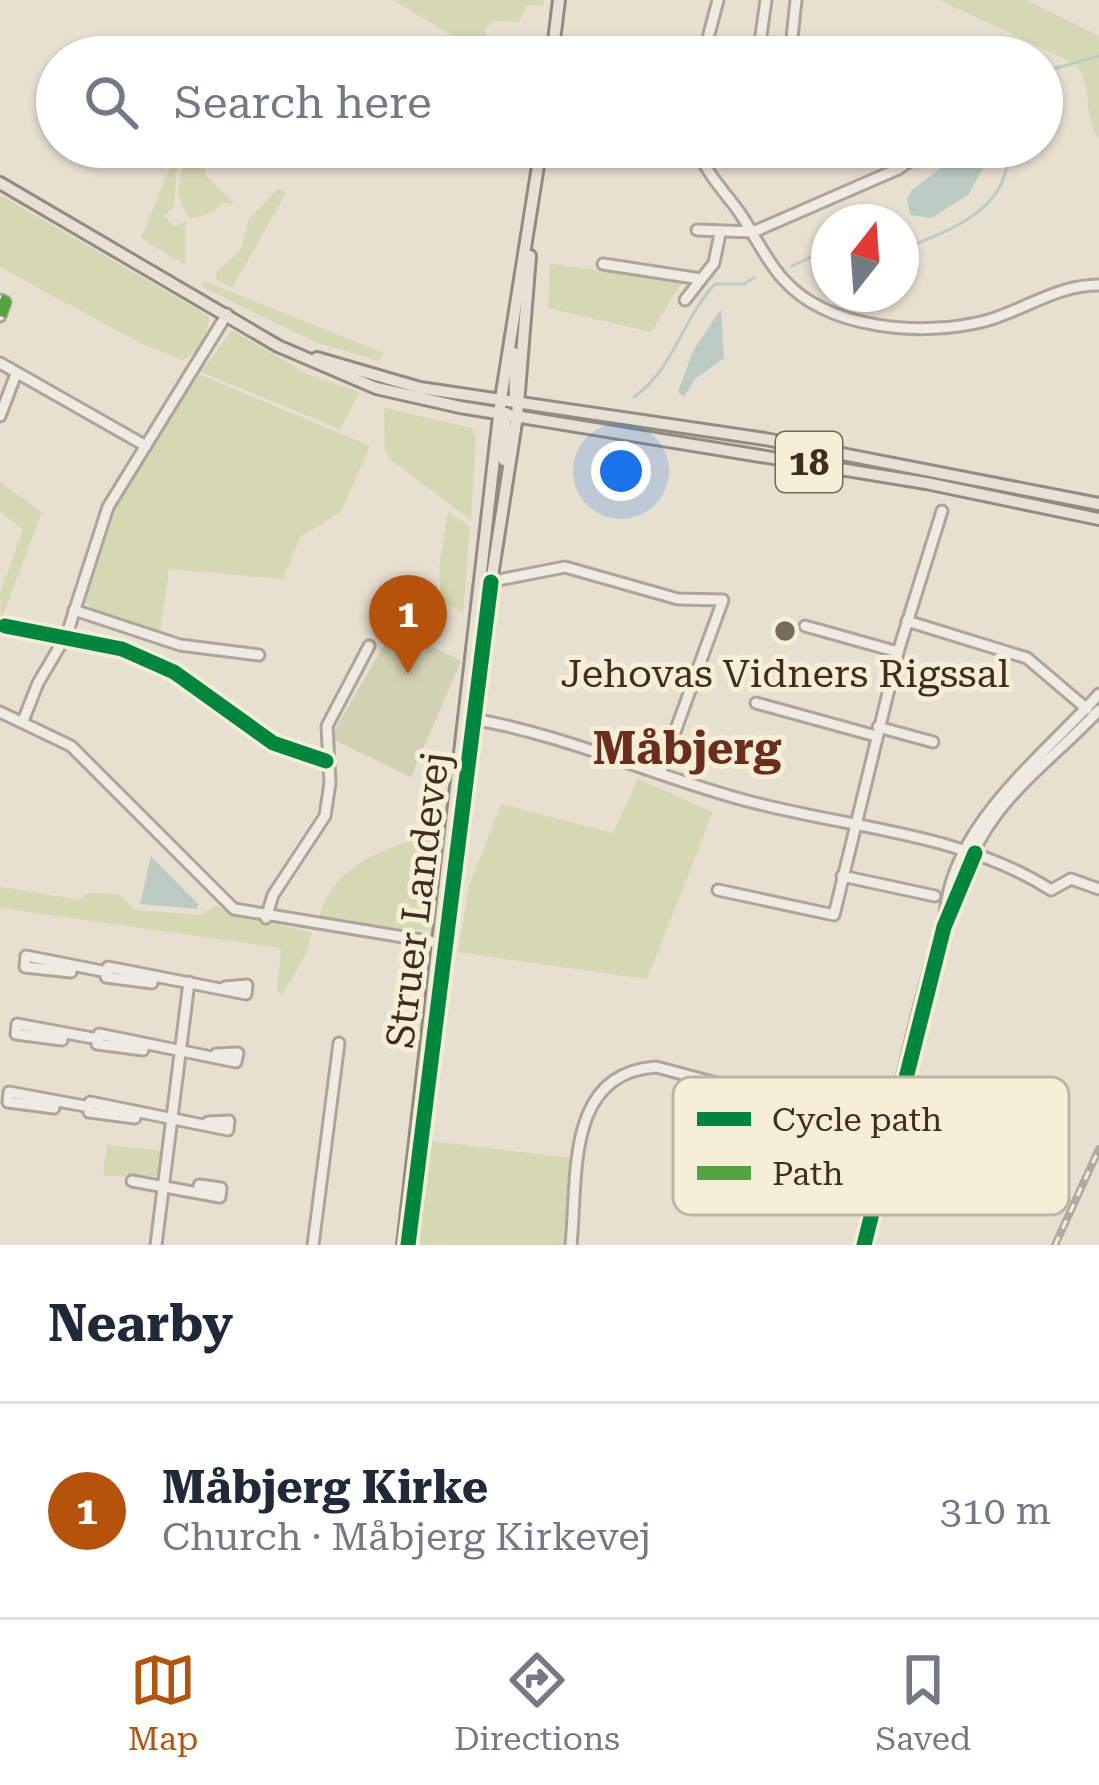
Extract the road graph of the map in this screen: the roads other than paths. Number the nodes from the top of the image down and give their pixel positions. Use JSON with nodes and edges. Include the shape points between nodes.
{"nodes":[{"id":1,"x":560,"y":0,"type":"edge"},
{"id":2,"x":718,"y":0,"type":"edge"},
{"id":3,"x":766,"y":0,"type":"edge"},
{"id":4,"x":796,"y":0,"type":"edge"},
{"id":5,"x":555,"y":36,"type":"edge"},
{"id":6,"x":709,"y":36,"type":"edge"},
{"id":7,"x":762,"y":36,"type":"edge"},
{"id":8,"x":792,"y":36,"type":"edge"},
{"id":9,"x":539,"y":168,"type":"edge"},
{"id":10,"x":706,"y":168,"type":"edge"},
{"id":11,"x":899,"y":168,"type":"edge"},
{"id":12,"x":0,"y":183,"type":"edge"},
{"id":13,"x":532,"y":223,"type":"junction"},
{"id":14,"x":697,"y":230,"type":"dead end"},
{"id":15,"x":720,"y":232,"type":"junction"},
{"id":16,"x":753,"y":232,"type":"junction"},
{"id":17,"x":603,"y":264,"type":"dead end"},
{"id":18,"x":701,"y":279,"type":"junction"},
{"id":19,"x":1099,"y":285,"type":"edge"},
{"id":20,"x":0,"y":300,"type":"edge"},
{"id":21,"x":685,"y":300,"type":"dead end"},
{"id":22,"x":227,"y":314,"type":"junction"},
{"id":23,"x":0,"y":316,"type":"edge"},
{"id":24,"x":248,"y":327,"type":"junction"},
{"id":25,"x":0,"y":363,"type":"edge"},
{"id":26,"x":16,"y":374,"type":"junction"},
{"id":27,"x":510,"y":408,"type":"junction"},
{"id":28,"x":0,"y":416,"type":"edge"},
{"id":29,"x":146,"y":446,"type":"junction"},
{"id":30,"x":1099,"y":504,"type":"edge"},
{"id":31,"x":942,"y":511,"type":"dead end"},
{"id":32,"x":1099,"y":519,"type":"edge"},
{"id":33,"x":487,"y":582,"type":"junction"},
{"id":34,"x":74,"y":610,"type":"junction"},
{"id":35,"x":908,"y":621,"type":"junction"},
{"id":36,"x":805,"y":626,"type":"dead end"},
{"id":37,"x":369,"y":646,"type":"dead end"},
{"id":38,"x":898,"y":652,"type":"junction"},
{"id":39,"x":259,"y":655,"type":"dead end"},
{"id":40,"x":1099,"y":694,"type":"edge"},
{"id":41,"x":756,"y":703,"type":"dead end"},
{"id":42,"x":1093,"y":711,"type":"edge"},
{"id":43,"x":0,"y":712,"type":"edge"},
{"id":44,"x":470,"y":719,"type":"junction"},
{"id":45,"x":23,"y":721,"type":"junction"},
{"id":46,"x":877,"y":732,"type":"junction"},
{"id":47,"x":933,"y":742,"type":"dead end"},
{"id":48,"x":659,"y":773,"type":"junction"},
{"id":49,"x":853,"y":826,"type":"junction"},
{"id":50,"x":970,"y":851,"type":"junction"},
{"id":51,"x":842,"y":876,"type":"junction"},
{"id":52,"x":718,"y":890,"type":"dead end"},
{"id":53,"x":1099,"y":890,"type":"edge"},
{"id":54,"x":935,"y":896,"type":"dead end"},
{"id":55,"x":266,"y":918,"type":"junction"},
{"id":56,"x":442,"y":944,"type":"junction"},
{"id":57,"x":72,"y":967,"type":"junction"},
{"id":58,"x":189,"y":982,"type":"junction"},
{"id":59,"x":226,"y":987,"type":"dead end"},
{"id":60,"x":63,"y":1035,"type":"junction"},
{"id":61,"x":340,"y":1043,"type":"dead end"},
{"id":62,"x":181,"y":1050,"type":"junction"},
{"id":63,"x":216,"y":1054,"type":"dead end"},
{"id":64,"x":694,"y":1077,"type":"edge"},
{"id":65,"x":906,"y":1077,"type":"edge"},
{"id":66,"x":54,"y":1103,"type":"junction"},
{"id":67,"x":172,"y":1118,"type":"junction"},
{"id":68,"x":208,"y":1122,"type":"dead end"},
{"id":69,"x":132,"y":1181,"type":"dead end"},
{"id":70,"x":164,"y":1185,"type":"junction"},
{"id":71,"x":199,"y":1190,"type":"dead end"},
{"id":72,"x":872,"y":1215,"type":"edge"},
{"id":73,"x":156,"y":1245,"type":"edge"},
{"id":74,"x":313,"y":1245,"type":"edge"},
{"id":75,"x":405,"y":1245,"type":"edge"},
{"id":76,"x":571,"y":1245,"type":"edge"},
{"id":77,"x":864,"y":1245,"type":"edge"}],
"edges":[{"from":1,"to":5,"type":"main road"},
{"from":2,"to":6,"type":"street"},
{"from":3,"to":7,"type":"street"},
{"from":4,"to":8,"type":"street"},
{"from":9,"to":13,"type":"main road","name":"Struer Landevej"},
{"from":10,"to":16,"type":"street"},
{"from":11,"to":16,"type":"street"},
{"from":12,"to":22,"type":"main road"},
{"from":13,"to":27,"type":"main road","name":"Struer Landevej"},
{"from":13,"to":27,"type":"main road","name":"Struer Landevej","via":[[517,296]]},
{"from":14,"to":15,"type":"street"},
{"from":15,"to":16,"type":"street"},
{"from":15,"to":18,"type":"street","via":[[716,260]]},
{"from":16,"to":19,"type":"street","via":[[797,291],[885,325],[956,327],[1055,291]]},
{"from":17,"to":18,"type":"street"},
{"from":18,"to":21,"type":"street"},
{"from":20,"to":23,"type":"street"},
{"from":22,"to":24,"type":"main road"},
{"from":22,"to":29,"type":"street"},
{"from":24,"to":27,"type":"main road","via":[[379,379]]},
{"from":24,"to":27,"type":"main road","via":[[380,389]]},
{"from":25,"to":26,"type":"street"},
{"from":26,"to":28,"type":"street"},
{"from":26,"to":29,"type":"street"},
{"from":27,"to":30,"type":"main road","number":"18","via":[[637,419]]},
{"from":27,"to":32,"type":"main road","number":"18"},
{"from":27,"to":33,"type":"main road","name":"Struer Landevej"},
{"from":27,"to":33,"type":"main road","name":"Struer Landevej"},
{"from":29,"to":34,"type":"street","via":[[97,532]]},
{"from":31,"to":35,"type":"street"},
{"from":33,"to":44,"type":"main road","name":"Struer Landevej"},
{"from":33,"to":48,"type":"street","via":[[566,567],[678,599],[723,600]]},
{"from":34,"to":39,"type":"street","via":[[180,645]]},
{"from":34,"to":45,"type":"street"},
{"from":35,"to":38,"type":"street"},
{"from":35,"to":42,"type":"street","via":[[1027,658]]},
{"from":36,"to":38,"type":"street"},
{"from":37,"to":55,"type":"street","via":[[327,726],[325,816]]},
{"from":38,"to":46,"type":"street"},
{"from":40,"to":42,"type":"street"},
{"from":41,"to":46,"type":"street"},
{"from":42,"to":50,"type":"street"},
{"from":43,"to":45,"type":"street"},
{"from":44,"to":48,"type":"street"},
{"from":44,"to":56,"type":"main road","name":"Struer Landevej"},
{"from":45,"to":55,"type":"street","via":[[79,753],[223,902]]},
{"from":46,"to":47,"type":"street"},
{"from":46,"to":49,"type":"street"},
{"from":48,"to":49,"type":"street"},
{"from":49,"to":50,"type":"street"},
{"from":49,"to":51,"type":"street"},
{"from":50,"to":53,"type":"street","via":[[1051,890],[1064,879]]},
{"from":50,"to":65,"type":"street"},
{"from":51,"to":52,"type":"street","via":[[834,915]]},
{"from":51,"to":54,"type":"street"},
{"from":55,"to":56,"type":"street"},
{"from":56,"to":75,"type":"main road","name":"Struer Landevej"},
{"from":57,"to":57,"type":"street","via":[[72,962],[26,956],[25,967]]},
{"from":57,"to":58,"type":"street"},
{"from":58,"to":59,"type":"street"},
{"from":58,"to":62,"type":"street"},
{"from":60,"to":60,"type":"street","via":[[63,1030],[17,1024],[16,1034]]},
{"from":60,"to":62,"type":"street"},
{"from":61,"to":74,"type":"street"},
{"from":62,"to":63,"type":"street"},
{"from":62,"to":67,"type":"street"},
{"from":64,"to":76,"type":"street","via":[[656,1067],[620,1074],[589,1102]]},
{"from":66,"to":66,"type":"street","via":[[55,1097],[9,1092],[8,1102]]},
{"from":66,"to":67,"type":"street"},
{"from":67,"to":68,"type":"street"},
{"from":67,"to":70,"type":"street"},
{"from":69,"to":70,"type":"street"},
{"from":70,"to":71,"type":"street"},
{"from":70,"to":73,"type":"street"},
{"from":72,"to":77,"type":"street"}]}
